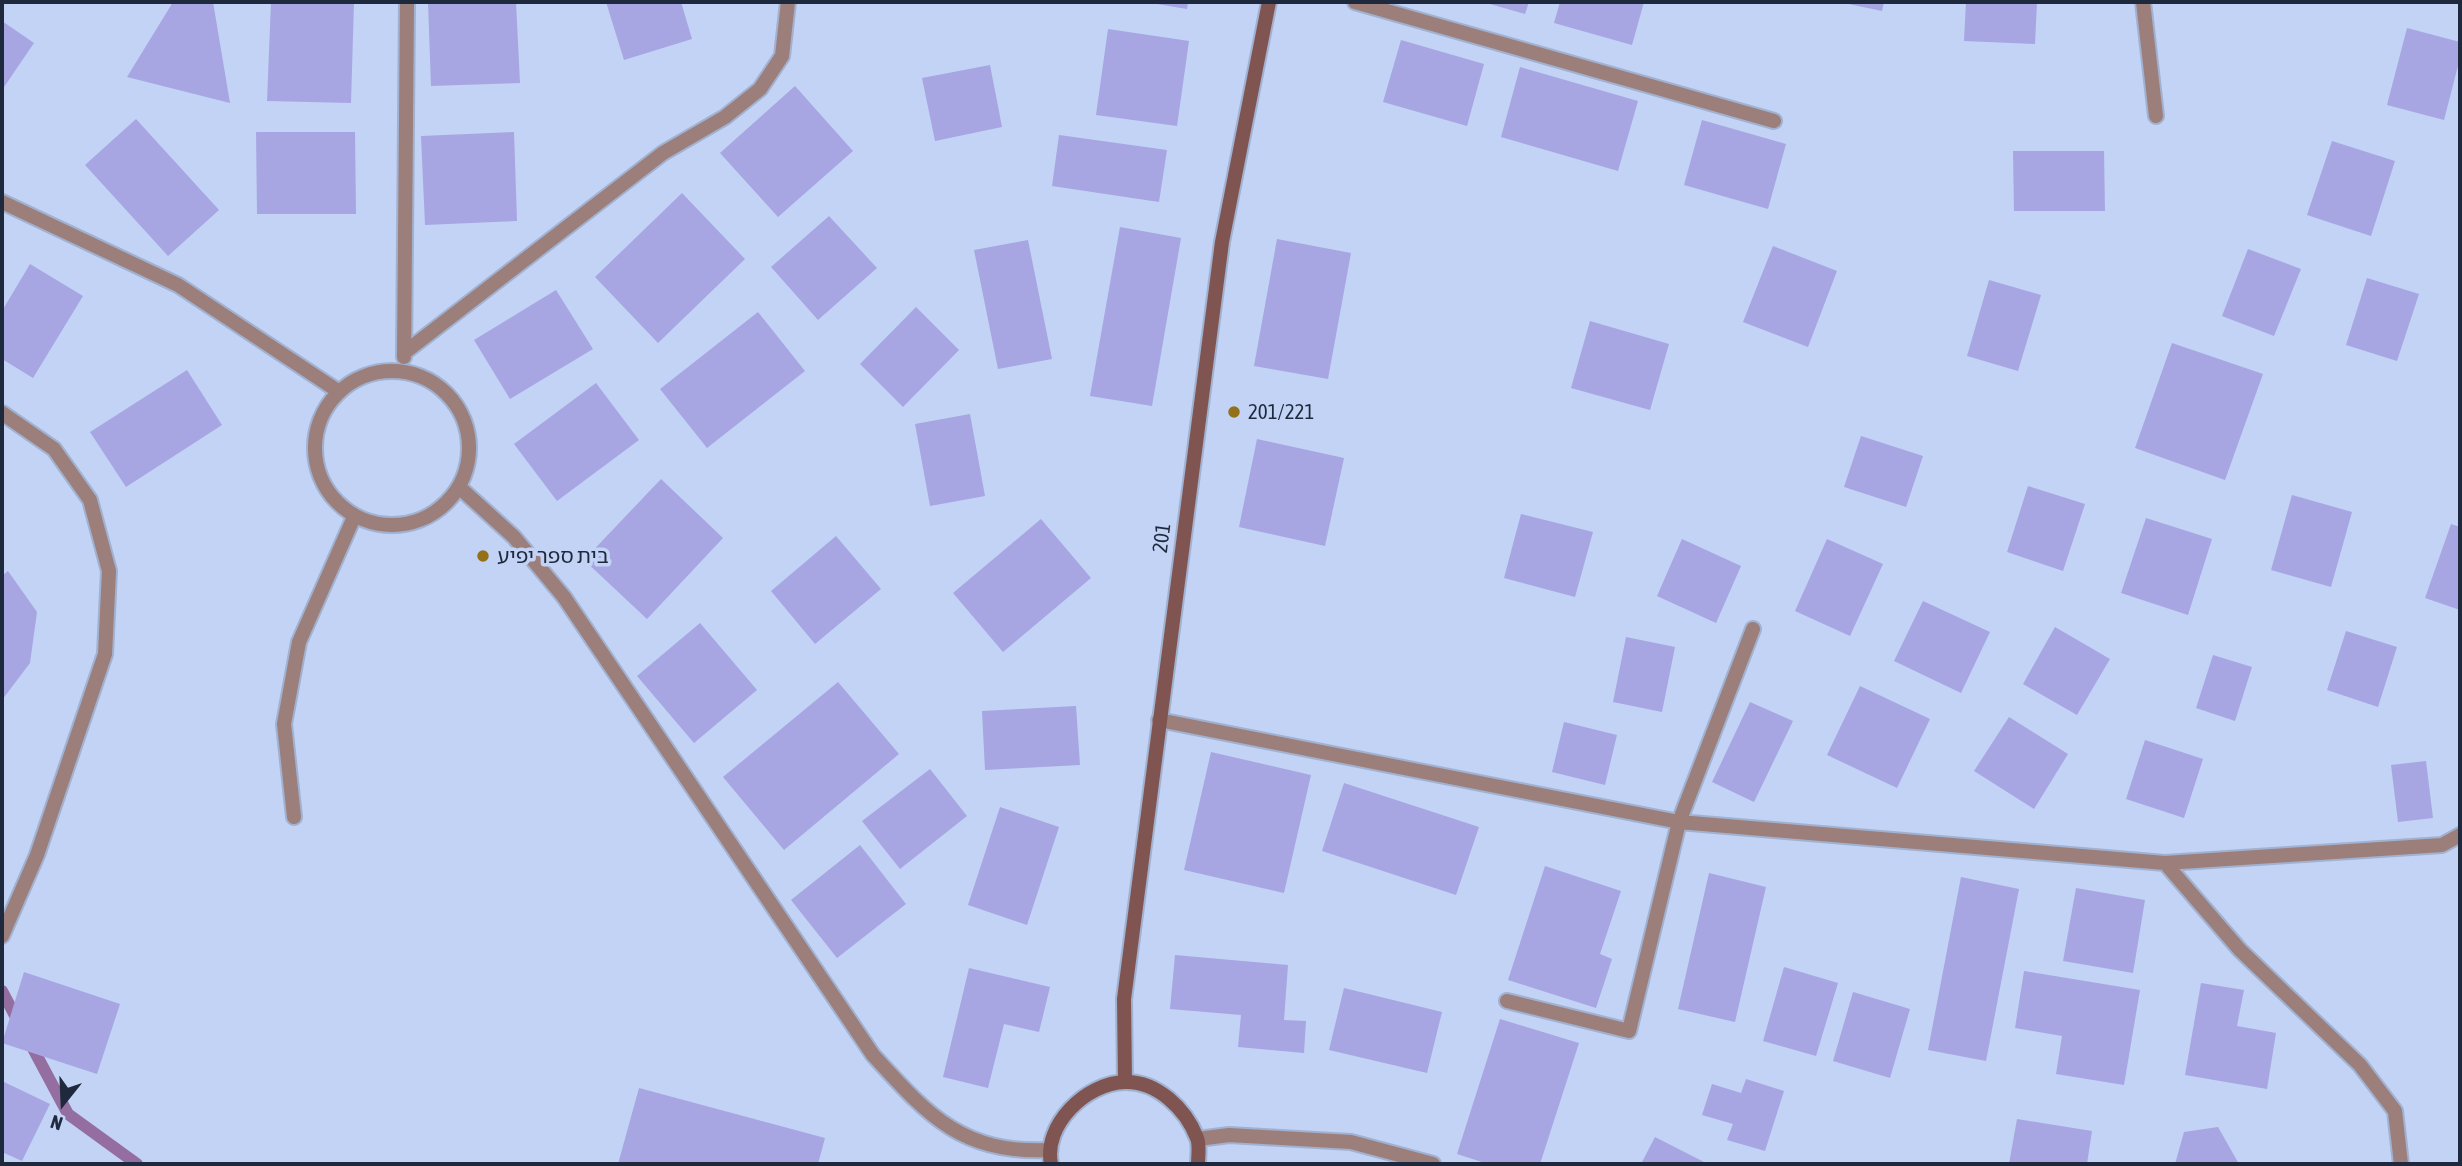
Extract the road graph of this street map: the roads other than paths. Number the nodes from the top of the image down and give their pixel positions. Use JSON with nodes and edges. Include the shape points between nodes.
{"nodes":[{"id":1,"x":407,"y":2,"type":"edge"},
{"id":2,"x":788,"y":2,"type":"edge"},
{"id":3,"x":1269,"y":2,"type":"edge"},
{"id":4,"x":1355,"y":2,"type":"edge"},
{"id":5,"x":2143,"y":2,"type":"edge"},
{"id":6,"x":2156,"y":116,"type":"dead end"},
{"id":7,"x":1774,"y":121,"type":"dead end"},
{"id":8,"x":2,"y":202,"type":"edge"},
{"id":9,"x":404,"y":353,"type":"junction"},
{"id":10,"x":403,"y":372,"type":"junction"},
{"id":11,"x":338,"y":391,"type":"junction"},
{"id":12,"x":2,"y":413,"type":"edge"},
{"id":13,"x":459,"y":487,"type":"junction"},
{"id":14,"x":354,"y":517,"type":"junction"},
{"id":15,"x":1753,"y":629,"type":"dead end"},
{"id":16,"x":1159,"y":720,"type":"junction"},
{"id":17,"x":294,"y":817,"type":"dead end"},
{"id":18,"x":1679,"y":822,"type":"junction"},
{"id":19,"x":2460,"y":835,"type":"edge"},
{"id":20,"x":2165,"y":863,"type":"junction"},
{"id":21,"x":2,"y":936,"type":"edge"},
{"id":22,"x":1507,"y":1001,"type":"dead end"},
{"id":23,"x":1125,"y":1082,"type":"junction"},
{"id":24,"x":1198,"y":1139,"type":"junction"},
{"id":25,"x":1050,"y":1157,"type":"edge"},
{"id":26,"x":1198,"y":1164,"type":"edge"},
{"id":27,"x":1433,"y":1164,"type":"edge"},
{"id":28,"x":2401,"y":1164,"type":"edge"}],
"edges":[{"from":1,"to":9,"type":"street"},
{"from":2,"to":9,"type":"street","via":[[782,56],[760,89],[725,117],[663,153]]},
{"from":3,"to":16,"type":"street","name":"201","via":[[1222,242]]},
{"from":4,"to":7,"type":"street"},
{"from":5,"to":6,"type":"street"},
{"from":8,"to":11,"type":"street","via":[[178,285]]},
{"from":9,"to":10,"type":"street"},
{"from":10,"to":11,"type":"street","via":[[380,371]]},
{"from":10,"to":13,"type":"street","via":[[427,379],[447,394],[461,414],[469,451]]},
{"from":11,"to":14,"type":"street","via":[[315,433],[314,458],[321,481]]},
{"from":12,"to":21,"type":"street","via":[[54,449],[90,500],[109,571],[105,654],[37,855]]},
{"from":13,"to":14,"type":"street","via":[[445,505],[424,519],[377,525]]},
{"from":13,"to":25,"type":"street","via":[[514,537],[564,597],[873,1055],[926,1113],[966,1137]]},
{"from":14,"to":17,"type":"street","via":[[299,642],[284,724]]},
{"from":15,"to":18,"type":"street"},
{"from":16,"to":18,"type":"street"},
{"from":16,"to":23,"type":"street","name":"201","via":[[1124,999]]},
{"from":18,"to":20,"type":"street"},
{"from":18,"to":22,"type":"street","via":[[1629,1031]]},
{"from":19,"to":20,"type":"street","via":[[2442,845]]},
{"from":20,"to":28,"type":"street","via":[[2241,950],[2360,1065],[2395,1111]]},
{"from":23,"to":24,"type":"street","via":[[1152,1087],[1178,1105]]},
{"from":23,"to":25,"type":"street","via":[[1098,1088],[1075,1104],[1056,1128]]},
{"from":24,"to":26,"type":"street"},
{"from":24,"to":27,"type":"street","via":[[1229,1135],[1351,1142]]}]}
